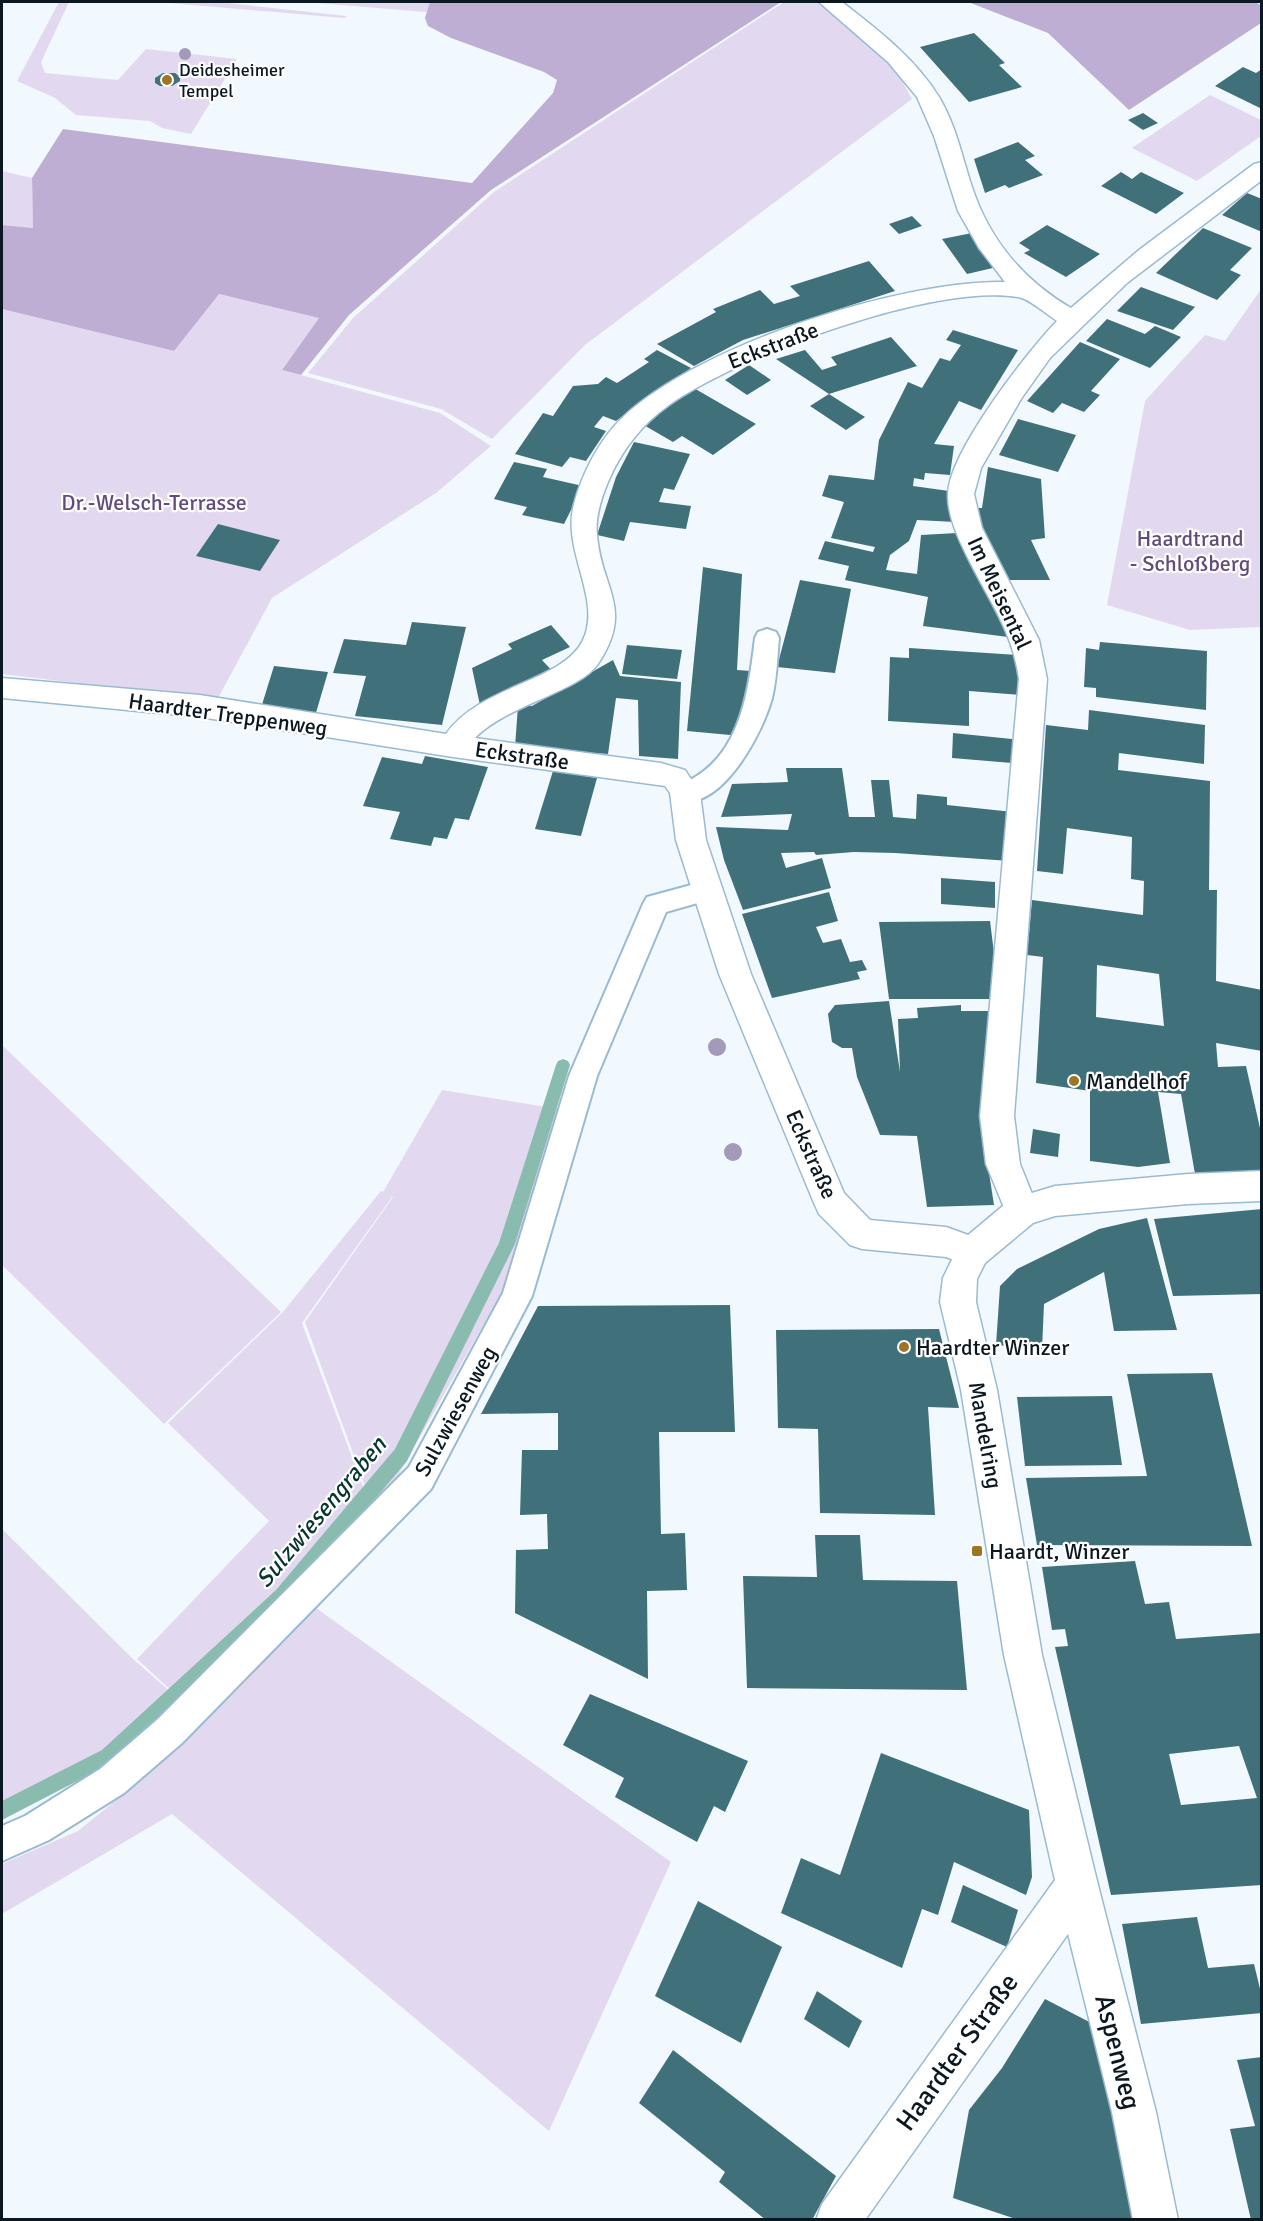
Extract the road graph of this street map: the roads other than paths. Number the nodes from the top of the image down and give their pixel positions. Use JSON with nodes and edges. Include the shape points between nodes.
{"nodes":[{"id":1,"x":830,"y":2,"type":"edge"},
{"id":2,"x":1262,"y":169,"type":"edge"},
{"id":3,"x":1027,"y":290,"type":"junction"},
{"id":4,"x":1073,"y":320,"type":"junction"},
{"id":5,"x":767,"y":638,"type":"dead end"},
{"id":6,"x":2,"y":688,"type":"edge"},
{"id":7,"x":453,"y":746,"type":"junction"},
{"id":8,"x":685,"y":793,"type":"junction"},
{"id":9,"x":706,"y":891,"type":"junction"},
{"id":10,"x":1262,"y":1186,"type":"edge"},
{"id":11,"x":1022,"y":1211,"type":"junction"},
{"id":12,"x":973,"y":1251,"type":"junction"},
{"id":13,"x":2,"y":1844,"type":"edge"},
{"id":14,"x":1077,"y":1885,"type":"junction"},
{"id":15,"x":838,"y":2220,"type":"edge"},
{"id":16,"x":1156,"y":2220,"type":"edge"}],
"edges":[{"from":1,"to":3,"type":"street","via":[[879,41],[928,97],[948,138],[964,200],[998,255]]},
{"from":2,"to":4,"type":"street","name":"Im Meisental","via":[[1136,265]]},
{"from":3,"to":4,"type":"street"},
{"from":3,"to":7,"type":"street","name":"Eckstraße","via":[[966,290],[834,321],[732,360],[647,409],[618,442],[588,501],[583,533],[602,602],[598,633],[587,659],[481,714],[461,732]]},
{"from":4,"to":11,"type":"street","name":"Im Meisental","via":[[1014,389],[966,472],[961,494],[976,543],[1024,637],[1033,679],[997,1116],[1003,1164]]},
{"from":5,"to":8,"type":"lane","via":[[758,707],[719,774]]},
{"from":6,"to":7,"type":"street","name":"Haardter Treppenweg","via":[[200,706]]},
{"from":7,"to":8,"type":"street","name":"Eckstraße","via":[[662,774],[681,784]]},
{"from":8,"to":9,"type":"street","name":"Eckstraße","via":[[691,840]]},
{"from":9,"to":12,"type":"street","name":"Eckstraße","via":[[735,974],[831,1203],[862,1234],[946,1242]]},
{"from":9,"to":13,"type":"lane","name":"Sulzwiesenweg","via":[[656,904],[583,1076],[517,1296],[420,1478],[170,1731],[120,1774],[37,1828]]},
{"from":10,"to":11,"type":"street","name":"Mandelring","via":[[1055,1201]]},
{"from":11,"to":12,"type":"street","name":"Mandelring"},
{"from":12,"to":14,"type":"street","name":"Mandelring","via":[[960,1278],[958,1302],[979,1390],[1023,1656]]},
{"from":14,"to":15,"type":"street","name":"Haardter Straße"},
{"from":14,"to":16,"type":"street","name":"Aspenweg","via":[[1134,2112]]}]}
